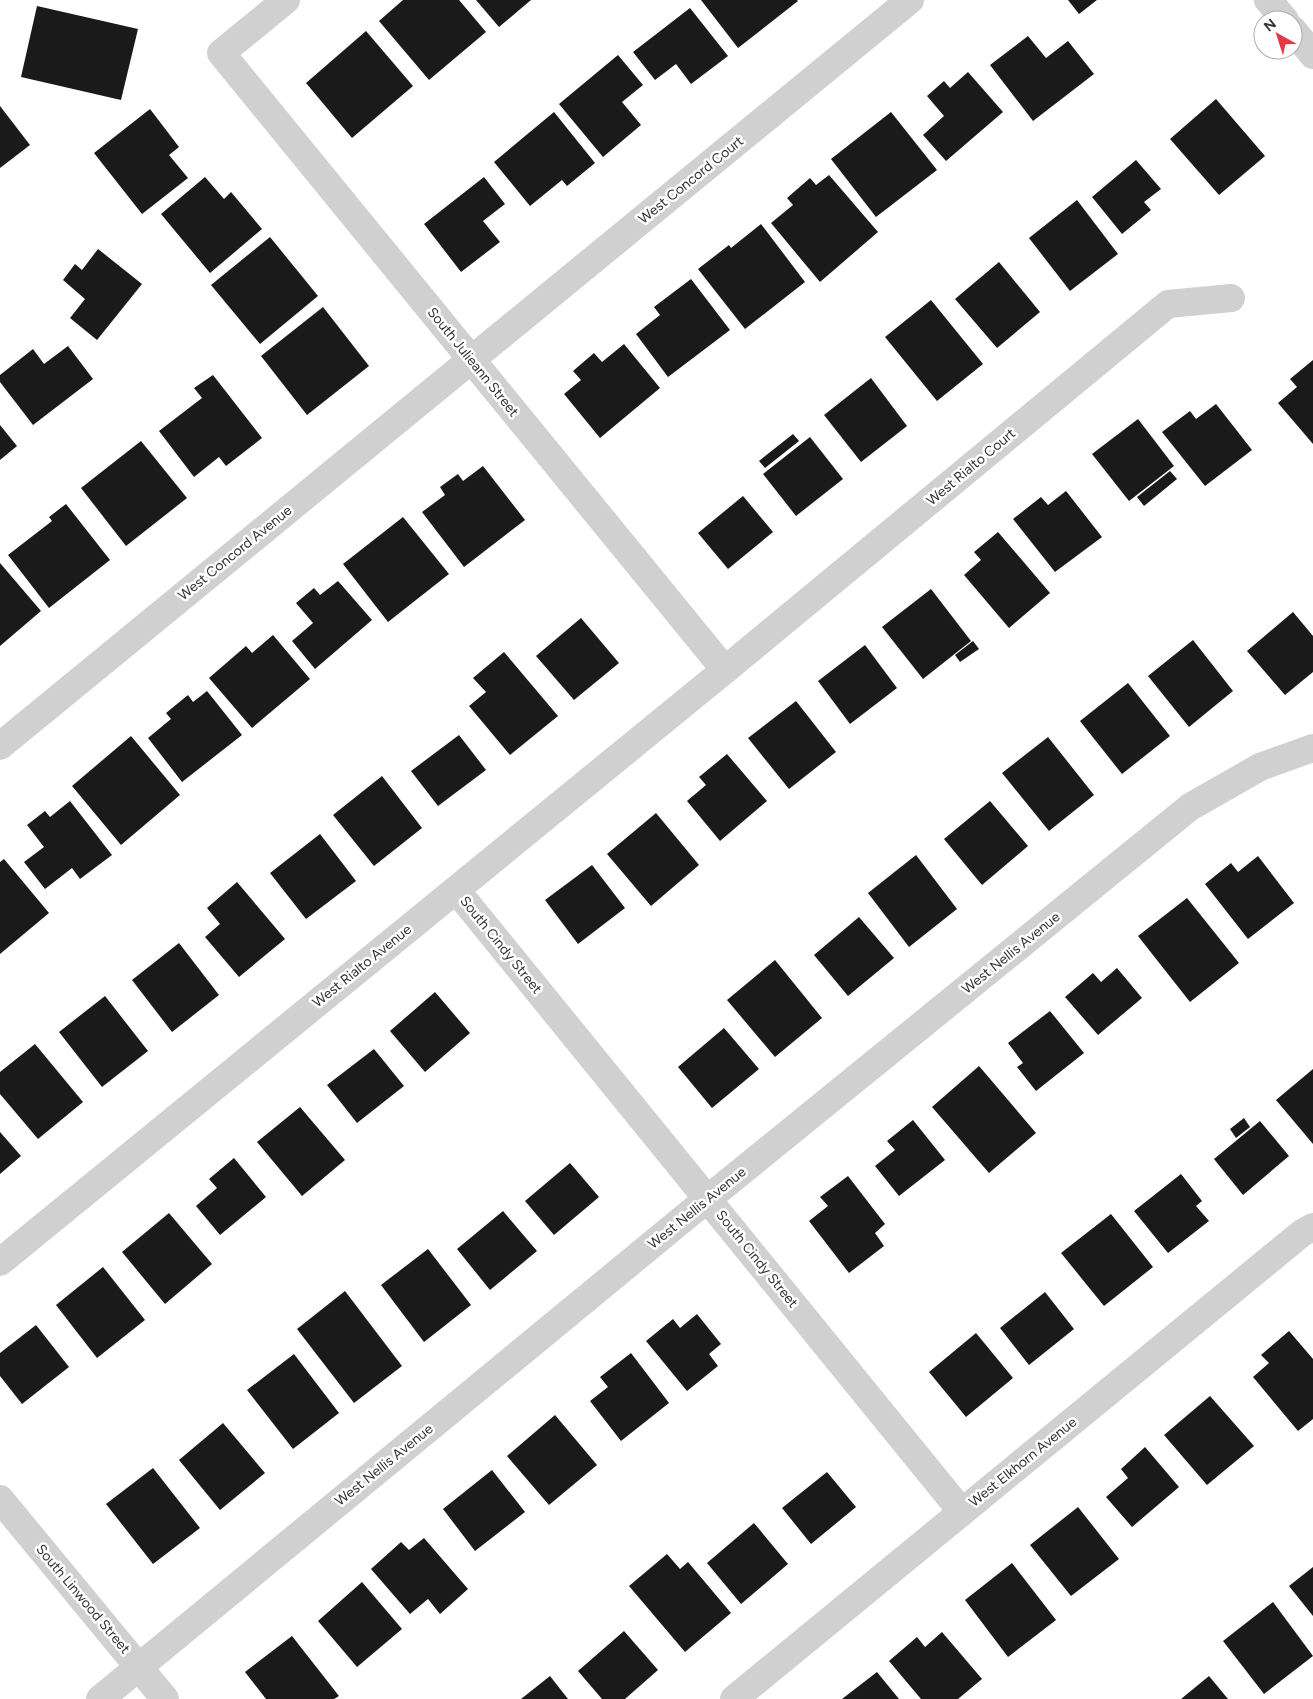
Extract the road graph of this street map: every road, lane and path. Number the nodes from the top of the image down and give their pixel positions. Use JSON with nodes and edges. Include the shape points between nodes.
{"nodes":[{"id":1,"x":286,"y":0,"type":"edge"},
{"id":2,"x":910,"y":0,"type":"edge"},
{"id":3,"x":1268,"y":0,"type":"edge"},
{"id":4,"x":1276,"y":10,"type":"edge"},
{"id":5,"x":1303,"y":42,"type":"edge"},
{"id":6,"x":1313,"y":55,"type":"edge"},
{"id":7,"x":1231,"y":298,"type":"dead end"},
{"id":8,"x":471,"y":359,"type":"junction"},
{"id":9,"x":725,"y":670,"type":"junction"},
{"id":10,"x":0,"y":746,"type":"edge"},
{"id":11,"x":1313,"y":748,"type":"edge"},
{"id":12,"x":456,"y":890,"type":"junction"},
{"id":13,"x":708,"y":1199,"type":"junction"},
{"id":14,"x":1313,"y":1227,"type":"edge"},
{"id":15,"x":0,"y":1262,"type":"edge"},
{"id":16,"x":0,"y":1500,"type":"edge"},
{"id":17,"x":962,"y":1512,"type":"junction"},
{"id":18,"x":139,"y":1667,"type":"junction"},
{"id":19,"x":100,"y":1699,"type":"edge"},
{"id":20,"x":165,"y":1699,"type":"edge"},
{"id":21,"x":734,"y":1699,"type":"edge"}],
"edges":[{"from":1,"to":8,"type":"street","name":"South Julieann Street","via":[[221,53]]},
{"from":2,"to":8,"type":"street","name":"West Concord Court"},
{"from":3,"to":4,"type":"street"},
{"from":5,"to":6,"type":"street"},
{"from":7,"to":9,"type":"street","name":"West Rialto Court","via":[[1168,304]]},
{"from":8,"to":9,"type":"street","name":"South Julieann Street"},
{"from":8,"to":10,"type":"street","name":"West Concord Avenue"},
{"from":9,"to":12,"type":"street","name":"West Rialto Avenue"},
{"from":11,"to":13,"type":"street","name":"West Nellis Avenue","via":[[1260,766],[1190,807]]},
{"from":12,"to":13,"type":"street","name":"South Cindy Street"},
{"from":12,"to":15,"type":"street","name":"West Rialto Avenue"},
{"from":13,"to":17,"type":"street","name":"South Cindy Street"},
{"from":13,"to":18,"type":"street","name":"West Nellis Avenue"},
{"from":14,"to":17,"type":"street","name":"West Elkhorn Avenue"},
{"from":16,"to":18,"type":"street","name":"South Linwood Street"},
{"from":17,"to":21,"type":"street","name":"West Elkhorn Avenue"},
{"from":18,"to":19,"type":"street","name":"West Nellis Avenue"},
{"from":18,"to":20,"type":"street","name":"South Linwood Street"}]}
